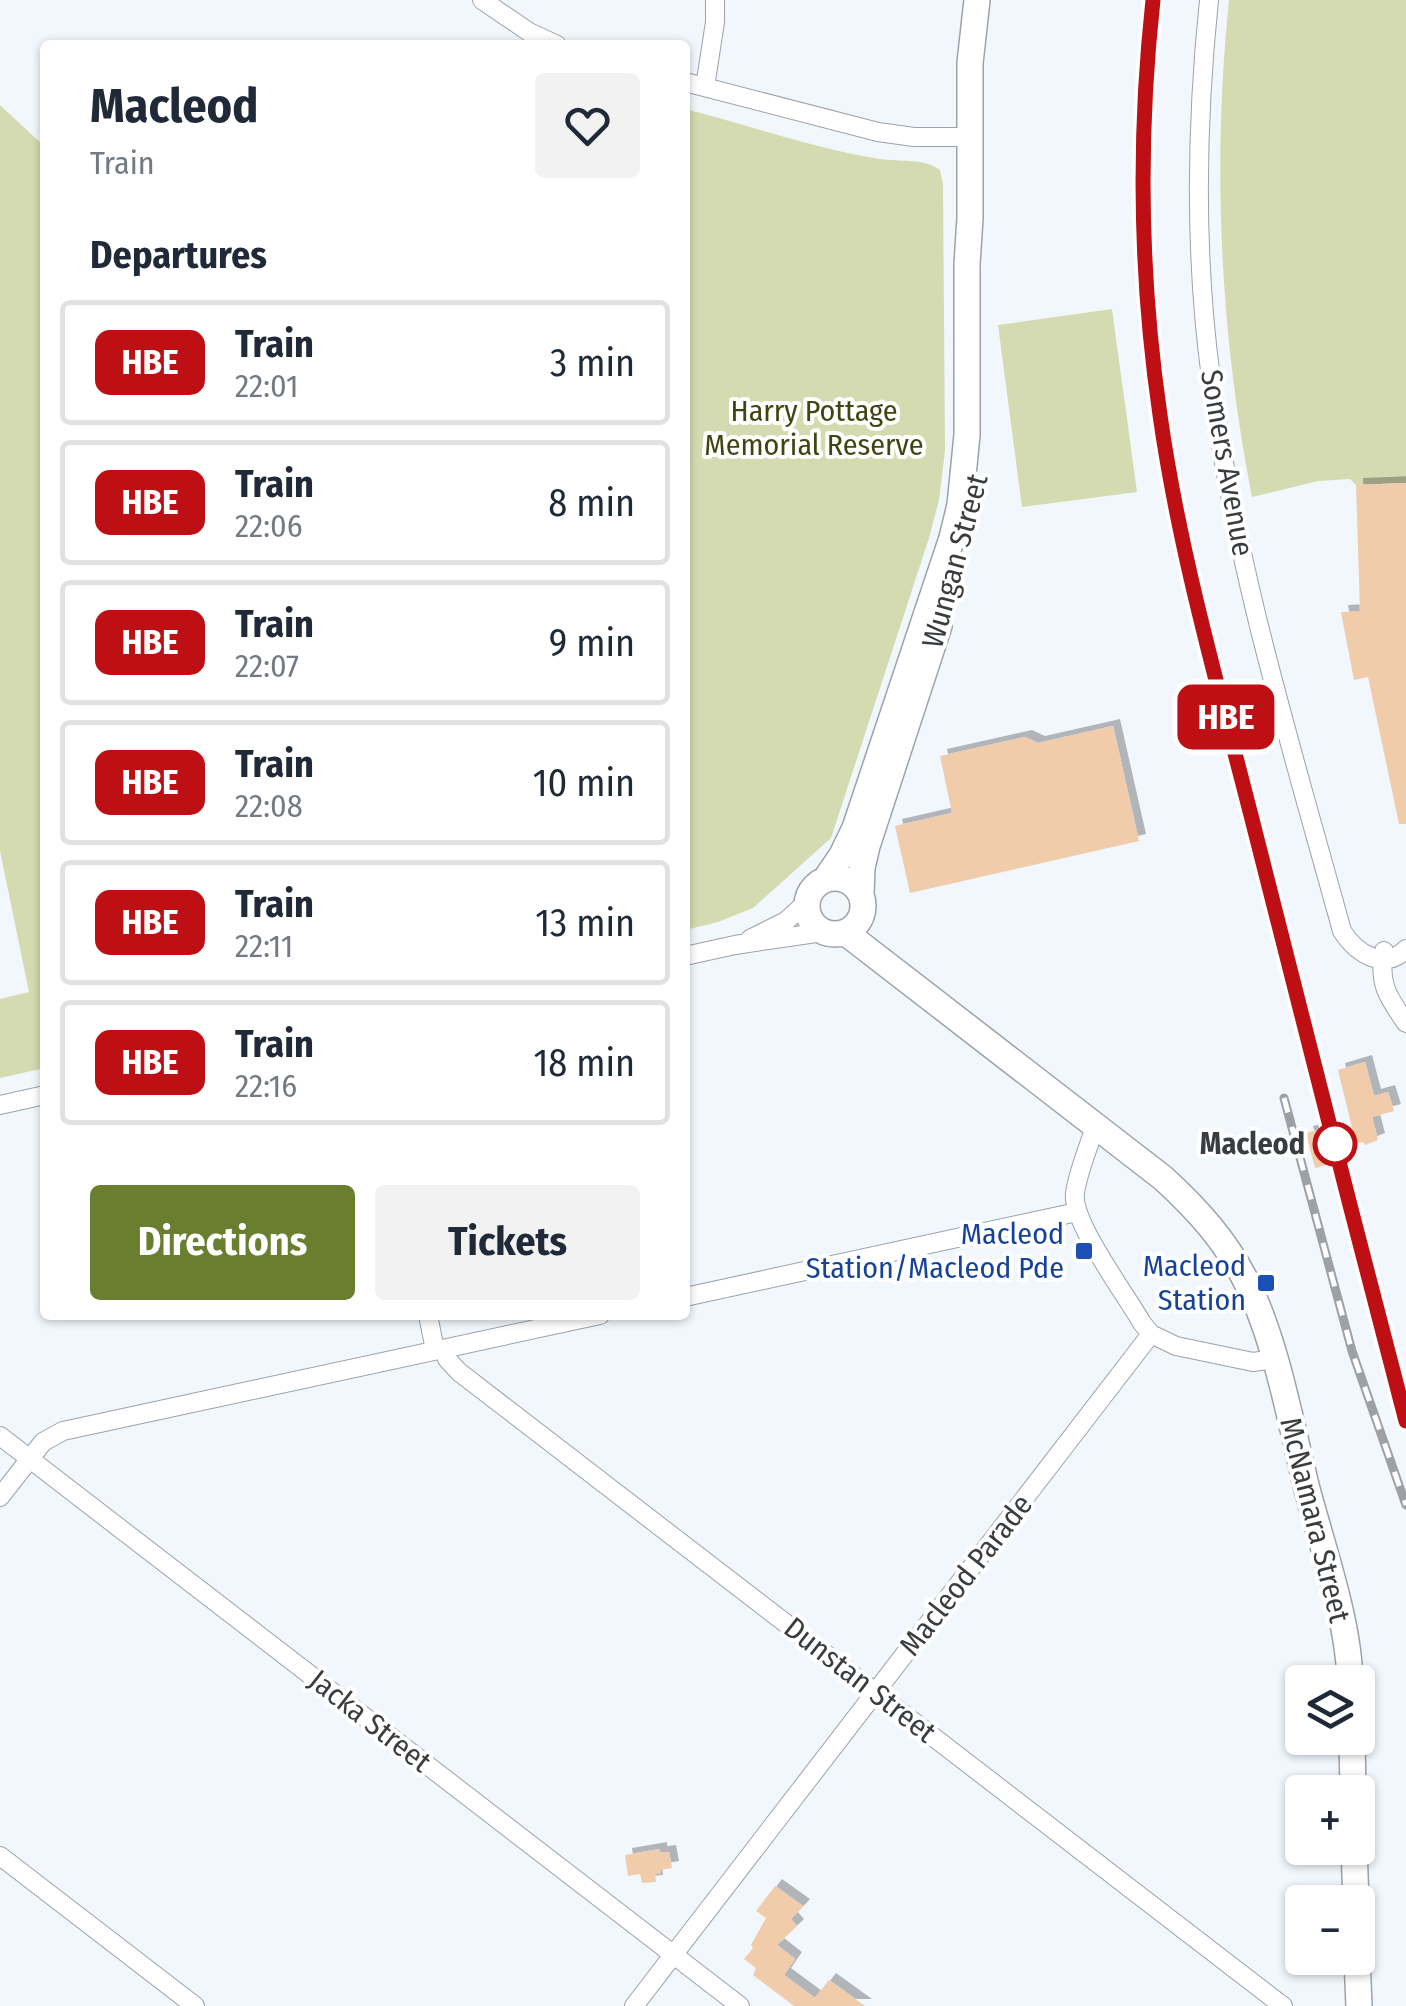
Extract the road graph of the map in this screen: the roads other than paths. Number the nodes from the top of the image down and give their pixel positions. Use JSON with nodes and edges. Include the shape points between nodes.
{"nodes":[{"id":1,"x":482,"y":0,"type":"edge"},
{"id":2,"x":715,"y":0,"type":"edge"},
{"id":3,"x":977,"y":0,"type":"edge"},
{"id":4,"x":1209,"y":0,"type":"edge"},
{"id":5,"x":546,"y":40,"type":"edge"},
{"id":6,"x":690,"y":83,"type":"edge"},
{"id":7,"x":705,"y":87,"type":"junction"},
{"id":8,"x":970,"y":136,"type":"junction"},
{"id":9,"x":970,"y":218,"type":"junction"},
{"id":10,"x":825,"y":880,"type":"junction"},
{"id":11,"x":808,"y":900,"type":"junction"},
{"id":12,"x":862,"y":902,"type":"junction"},
{"id":13,"x":834,"y":932,"type":"junction"},
{"id":14,"x":736,"y":945,"type":"junction"},
{"id":15,"x":1394,"y":952,"type":"edge"},
{"id":16,"x":690,"y":955,"type":"edge"},
{"id":17,"x":934,"y":1002,"type":"junction"},
{"id":18,"x":1406,"y":1004,"type":"edge"},
{"id":19,"x":1406,"y":1024,"type":"edge"},
{"id":20,"x":40,"y":1097,"type":"edge"},
{"id":21,"x":0,"y":1105,"type":"edge"},
{"id":22,"x":1096,"y":1126,"type":"junction"},
{"id":23,"x":1077,"y":1212,"type":"junction"},
{"id":24,"x":690,"y":1295,"type":"edge"},
{"id":25,"x":430,"y":1320,"type":"edge"},
{"id":26,"x":576,"y":1320,"type":"edge"},
{"id":27,"x":1151,"y":1334,"type":"junction"},
{"id":28,"x":440,"y":1349,"type":"junction"},
{"id":29,"x":1274,"y":1359,"type":"junction"},
{"id":30,"x":0,"y":1436,"type":"edge"},
{"id":31,"x":30,"y":1458,"type":"junction"},
{"id":32,"x":0,"y":1497,"type":"edge"},
{"id":33,"x":1348,"y":1665,"type":"edge"},
{"id":34,"x":876,"y":1692,"type":"junction"},
{"id":35,"x":0,"y":1856,"type":"edge"},
{"id":36,"x":674,"y":1954,"type":"junction"},
{"id":37,"x":1357,"y":1975,"type":"edge"},
{"id":38,"x":195,"y":2006,"type":"edge"},
{"id":39,"x":634,"y":2006,"type":"edge"},
{"id":40,"x":740,"y":2006,"type":"edge"},
{"id":41,"x":1282,"y":2006,"type":"edge"},
{"id":42,"x":1358,"y":2006,"type":"edge"}],
"edges":[{"from":1,"to":5,"type":"street"},
{"from":2,"to":7,"type":"street"},
{"from":3,"to":8,"type":"street","name":"Wungan Street"},
{"from":4,"to":15,"type":"street","name":"Somers Avenue","via":[[1198,185],[1202,296],[1237,533],[1337,914],[1366,943]]},
{"from":6,"to":7,"type":"street"},
{"from":7,"to":8,"type":"street","via":[[878,132]]},
{"from":8,"to":9,"type":"street","name":"Wungan Street"},
{"from":9,"to":10,"type":"street","name":"Wungan Street","via":[[968,435],[960,505],[855,828]]},
{"from":9,"to":12,"type":"street","name":"Wungan Street","via":[[982,324],[976,502],[867,846]]},
{"from":10,"to":11,"type":"street"},
{"from":10,"to":12,"type":"street","via":[[850,882]]},
{"from":11,"to":13,"type":"street","via":[[810,918]]},
{"from":11,"to":14,"type":"street","via":[[786,921]]},
{"from":12,"to":13,"type":"street","via":[[858,924]]},
{"from":12,"to":17,"type":"street","name":"McNamara Street","via":[[890,950]]},
{"from":13,"to":14,"type":"street"},
{"from":13,"to":17,"type":"street","name":"McNamara Street"},
{"from":14,"to":16,"type":"street"},
{"from":15,"to":18,"type":"street","via":[[1394,984]]},
{"from":15,"to":19,"type":"street","via":[[1384,990]]},
{"from":17,"to":22,"type":"street","name":"McNamara Street"},
{"from":20,"to":21,"type":"street"},
{"from":22,"to":23,"type":"street","via":[[1075,1193]]},
{"from":22,"to":29,"type":"street","name":"McNamara Street","via":[[1186,1200],[1228,1248]]},
{"from":23,"to":24,"type":"street"},
{"from":23,"to":27,"type":"street"},
{"from":25,"to":28,"type":"street"},
{"from":26,"to":28,"type":"street"},
{"from":27,"to":29,"type":"street","via":[[1176,1346],[1258,1362]]},
{"from":27,"to":34,"type":"street","name":"Macleod Parade"},
{"from":28,"to":31,"type":"street","via":[[64,1431]]},
{"from":28,"to":34,"type":"street","name":"Dunstan Street","via":[[460,1372]]},
{"from":29,"to":33,"type":"street","name":"McNamara Street"},
{"from":30,"to":31,"type":"street","name":"Jacka Street"},
{"from":31,"to":32,"type":"street"},
{"from":31,"to":36,"type":"street","name":"Jacka Street"},
{"from":34,"to":36,"type":"street","name":"Macleod Parade"},
{"from":34,"to":41,"type":"street","name":"Dunstan Street"},
{"from":35,"to":38,"type":"street"},
{"from":36,"to":39,"type":"street","name":"Macleod Parade"},
{"from":36,"to":40,"type":"street","name":"Jacka Street"},
{"from":37,"to":42,"type":"street"}]}
